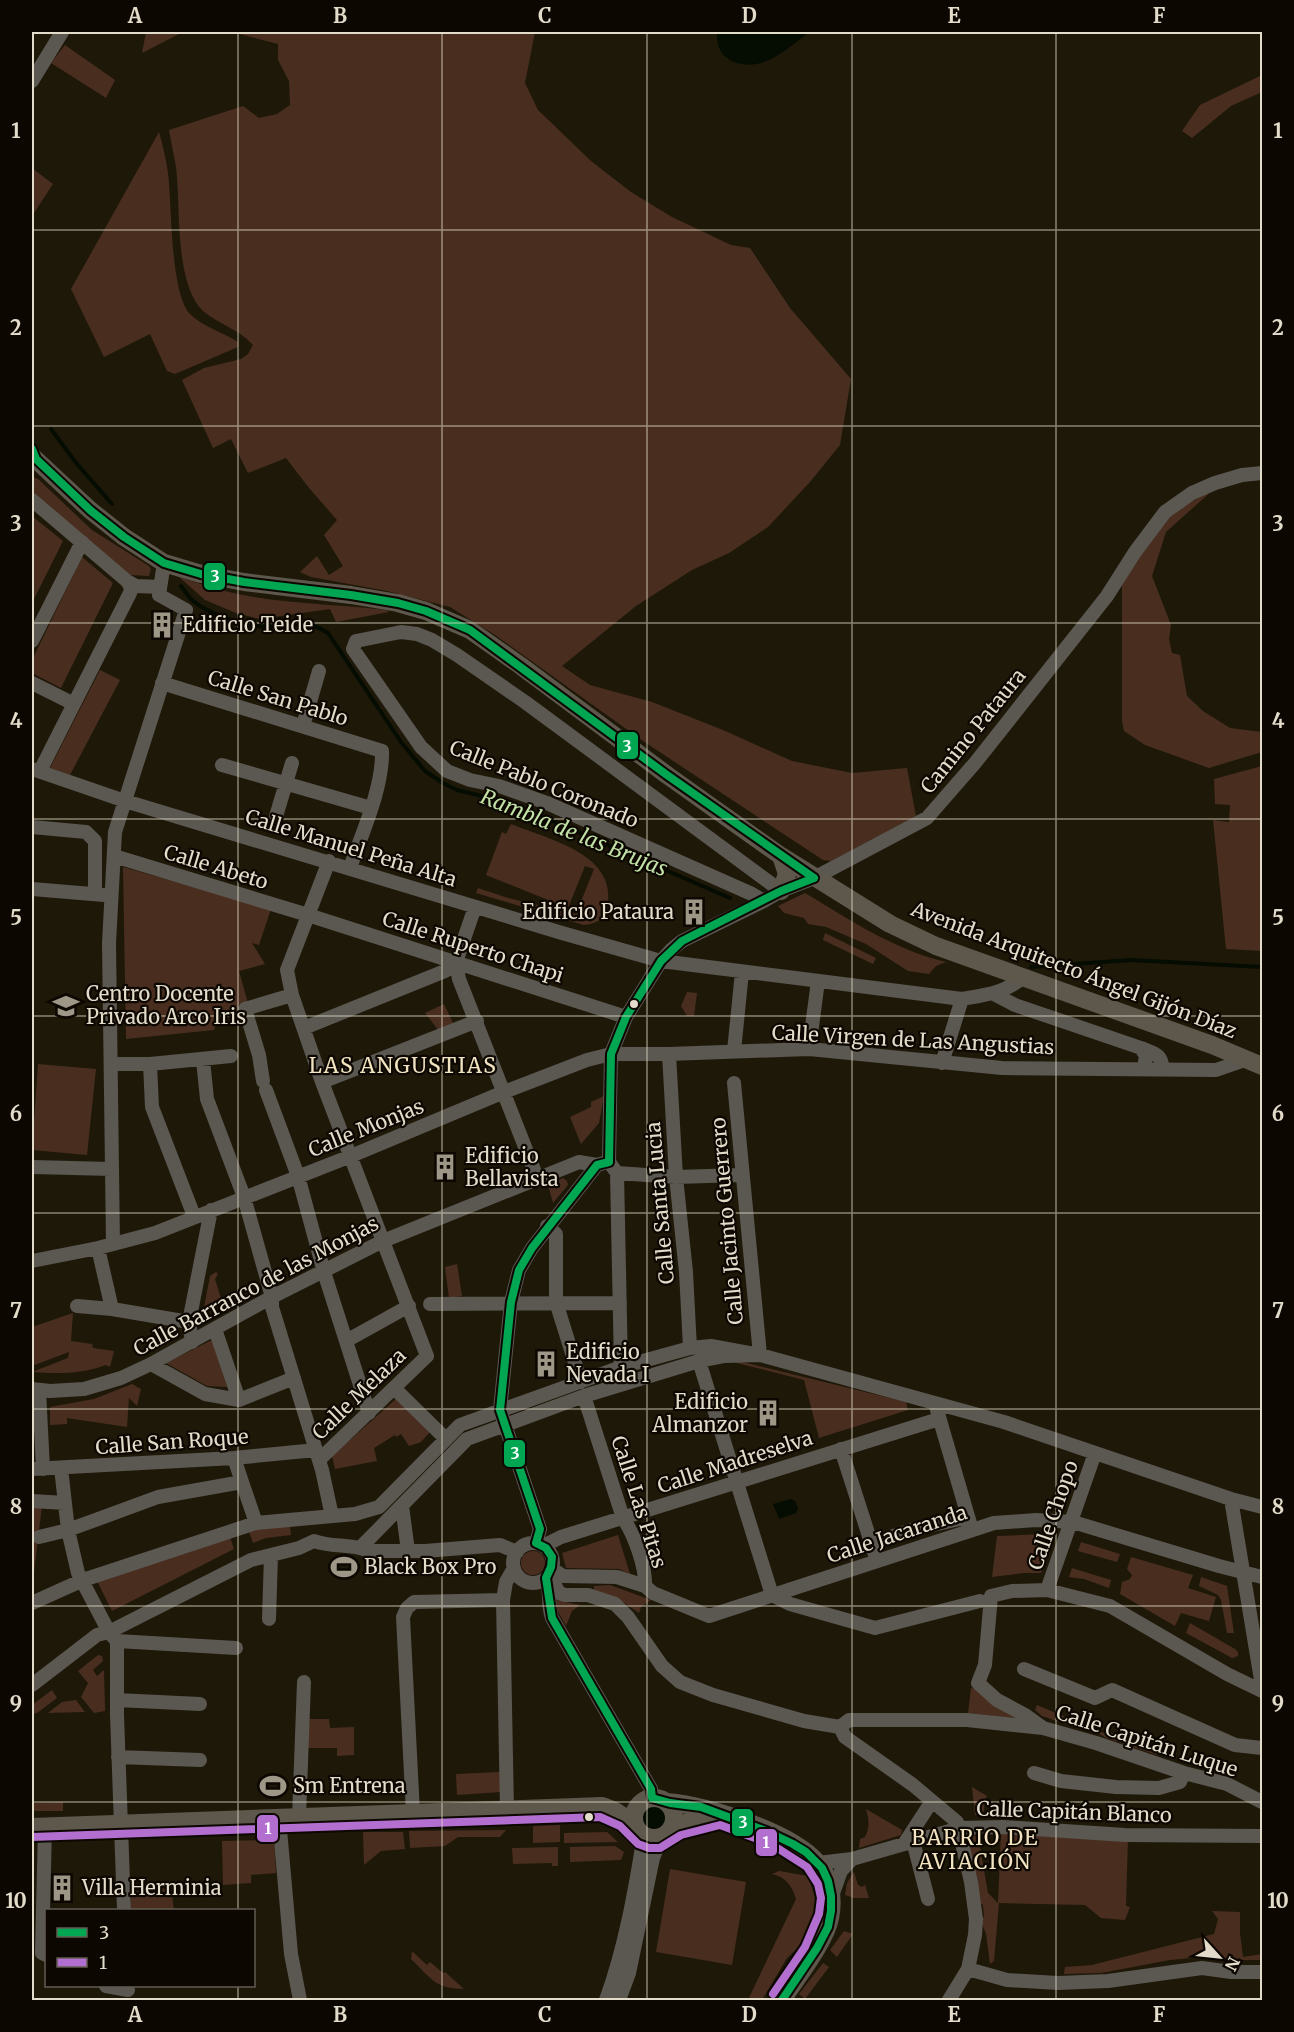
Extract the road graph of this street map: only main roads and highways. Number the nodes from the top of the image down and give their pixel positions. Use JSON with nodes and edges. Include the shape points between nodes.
{"nodes":[{"id":1,"x":33,"y":455,"type":"edge"},
{"id":2,"x":781,"y":856,"type":"junction"},
{"id":3,"x":781,"y":891,"type":"road end"},
{"id":4,"x":1255,"y":1063,"type":"edge"},
{"id":5,"x":654,"y":1801,"type":"junction"},
{"id":6,"x":602,"y":1806,"type":"junction"},
{"id":7,"x":717,"y":1814,"type":"junction"},
{"id":8,"x":38,"y":1827,"type":"edge"},
{"id":9,"x":639,"y":1830,"type":"junction"},
{"id":10,"x":667,"y":1832,"type":"junction"},
{"id":11,"x":782,"y":2001,"type":"edge"}],
"edges":[{"from":1,"to":2,"type":"main road","name":"Avenida Arquitecto Ángel Gijón Díaz","via":[[90,510],[164,563],[244,582],[398,603],[470,630]]},
{"from":2,"to":3,"type":"main road","via":[[787,874]]},
{"from":2,"to":4,"type":"main road","name":"Avenida Arquitecto Ángel Gijón Díaz","via":[[899,929],[936,946]]},
{"from":5,"to":6,"type":"main road","via":[[607,1802]]},
{"from":5,"to":7,"type":"main road","via":[[710,1809]]},
{"from":5,"to":9,"type":"main road","via":[[635,1812]]},
{"from":5,"to":10,"type":"main road","via":[[674,1814]]},
{"from":6,"to":8,"type":"main road"},
{"from":6,"to":9,"type":"main road"},
{"from":7,"to":10,"type":"main road"},
{"from":7,"to":11,"type":"main road","via":[[764,1828],[797,1846],[818,1863],[826,1876],[832,1897],[830,1921]]},
{"from":9,"to":10,"type":"main road","via":[[649,1838]]}]}
